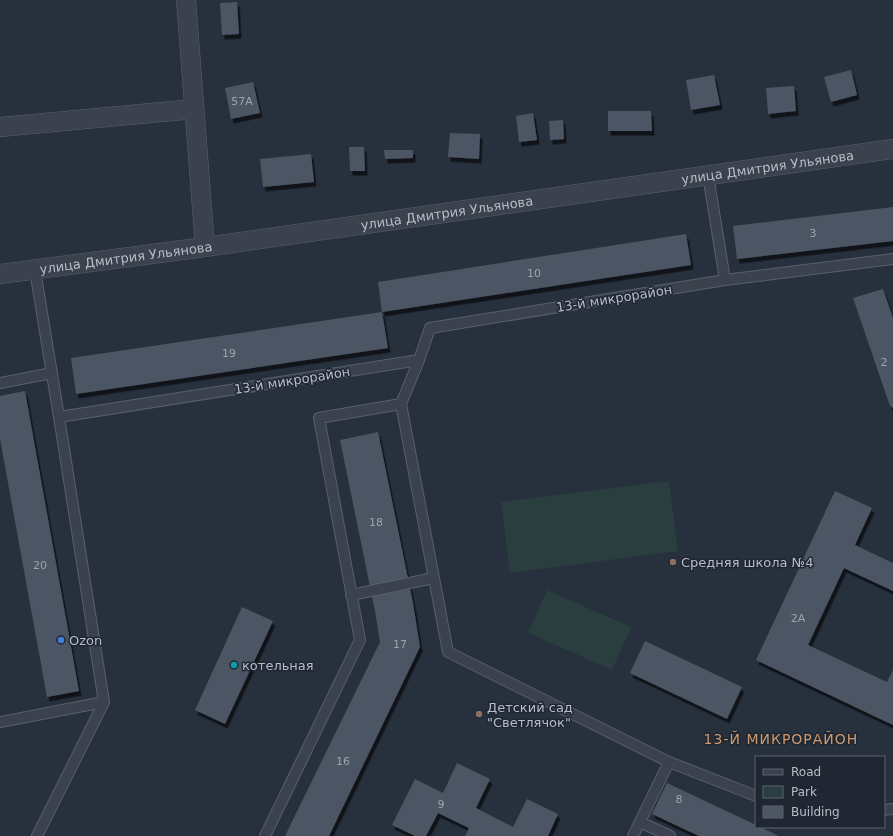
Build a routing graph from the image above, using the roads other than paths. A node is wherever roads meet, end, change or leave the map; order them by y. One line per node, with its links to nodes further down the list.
1 (186, 0): 2 (street)
2 (194, 109): 3 (street); 6 (street)
3 (0, 127)
4 (893, 149): 5 (street, улица Дмитрия Ульянова)
5 (708, 175): 6 (street, улица Дмитрия Ульянова); 10 (lane)
6 (204, 247): 8 (street, улица Дмитрия Ульянова)
7 (893, 259): 10 (lane, 13-й микрорайон)
8 (35, 270): 9 (street, улица Дмитрия Ульянова); 12 (lane)
9 (0, 274)
10 (725, 280): 11 (lane, 13-й микрорайон)
11 (419, 360): 14 (lane); 15 (lane, 13-й микрорайон)
12 (52, 373): 13 (lane); 15 (lane)
13 (0, 383)
14 (400, 404): 16 (lane); 17 (lane)
15 (59, 416): 18 (lane)
16 (434, 578): 17 (lane); 20 (lane)
17 (351, 595): 24 (lane)
18 (104, 702): 19 (lane); 23 (lane)
19 (0, 722)
20 (668, 762): 21 (lane); 22 (lane)
21 (755, 796)
22 (640, 822): 25 (lane); 26 (lane)
23 (37, 836)
24 (265, 836)
25 (633, 836)
26 (670, 836)

